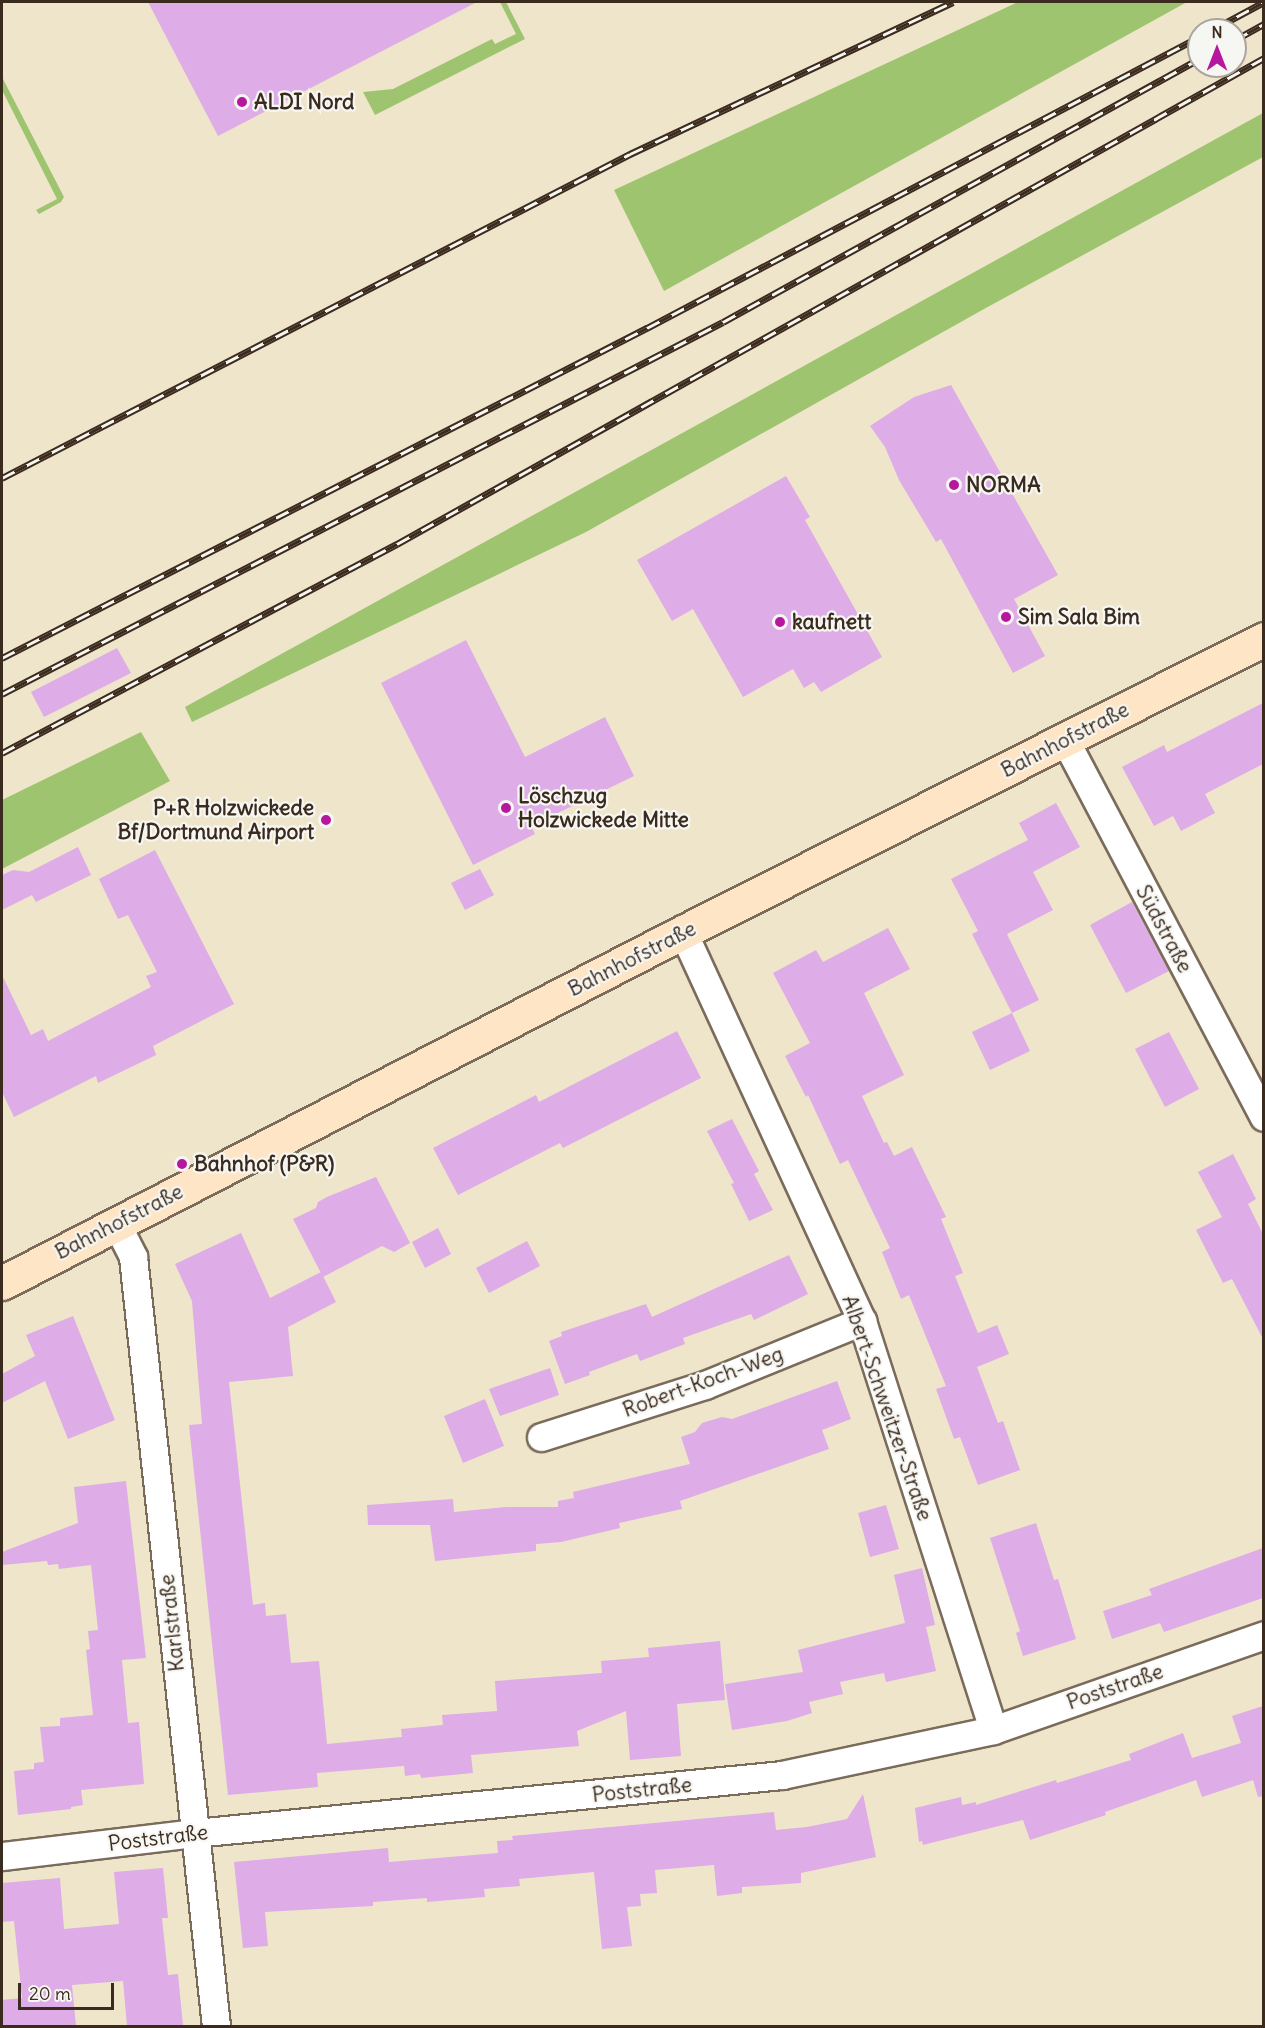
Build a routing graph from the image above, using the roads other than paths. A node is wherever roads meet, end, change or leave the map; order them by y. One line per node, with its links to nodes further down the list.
1 (1263, 639): 2 (main road, Bahnhofstraße)
2 (1065, 740): 3 (main road, Bahnhofstraße); 4 (street, Südstraße)
3 (683, 933): 5 (main road, Bahnhofstraße); 7 (street, Albert-Schweitzer-Straße)
4 (1263, 1117)
5 (116, 1223): 6 (main road, Bahnhofstraße); 11 (street, Karlstraße)
6 (2, 1283)
7 (862, 1321): 8 (street, Robert-Koch-Weg); 10 (street, Albert-Schweitzer-Straße)
8 (542, 1437)
9 (1263, 1635): 10 (street, Poststraße)
10 (993, 1730): 11 (street, Poststraße)
11 (195, 1833): 12 (street, Poststraße); 13 (street, Karlstraße)
12 (2, 1856)
13 (216, 2026)

